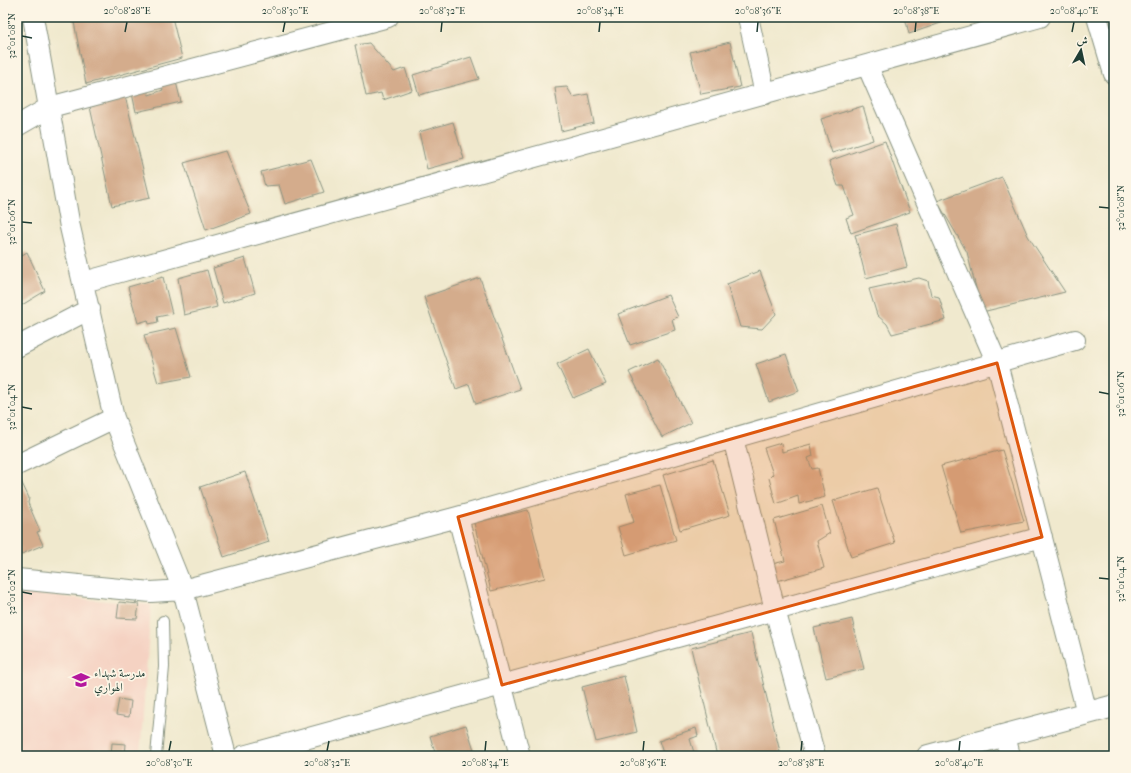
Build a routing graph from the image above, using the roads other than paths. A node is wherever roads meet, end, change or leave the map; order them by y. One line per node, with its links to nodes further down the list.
1 (33, 17): 9 (street)
2 (388, 17): 9 (street)
3 (748, 17): 8 (street)
4 (1040, 17): 6 (street)
5 (1097, 17): 7 (street)
6 (867, 65): 8 (street); 15 (street)
7 (1114, 74)
8 (765, 94): 11 (street)
9 (50, 107): 10 (street); 11 (street)
10 (17, 126)
11 (84, 282): 12 (street)
12 (90, 309): 14 (street); 16 (street)
13 (1075, 340): 15 (street)
14 (17, 347)
15 (997, 363): 17 (street); 20 (street)
16 (114, 418): 18 (street); 22 (street)
17 (733, 438): 19 (street); 23 (street)
18 (17, 465)
19 (458, 517): 22 (street); 25 (street)
20 (1042, 537): 23 (street); 27 (street)
21 (17, 579): 22 (street)
22 (183, 590): 30 (street)
23 (775, 610): 25 (street); 33 (street)
24 (163, 621): 29 (lane)
25 (502, 685): 31 (street); 32 (street)
26 (1114, 706): 27 (street)
27 (1087, 713): 28 (street)
28 (1005, 735): 34 (street); 35 (street)
29 (156, 756)
30 (226, 756)
31 (243, 756)
32 (520, 756)
33 (816, 756)
34 (928, 756)
35 (1010, 756)

